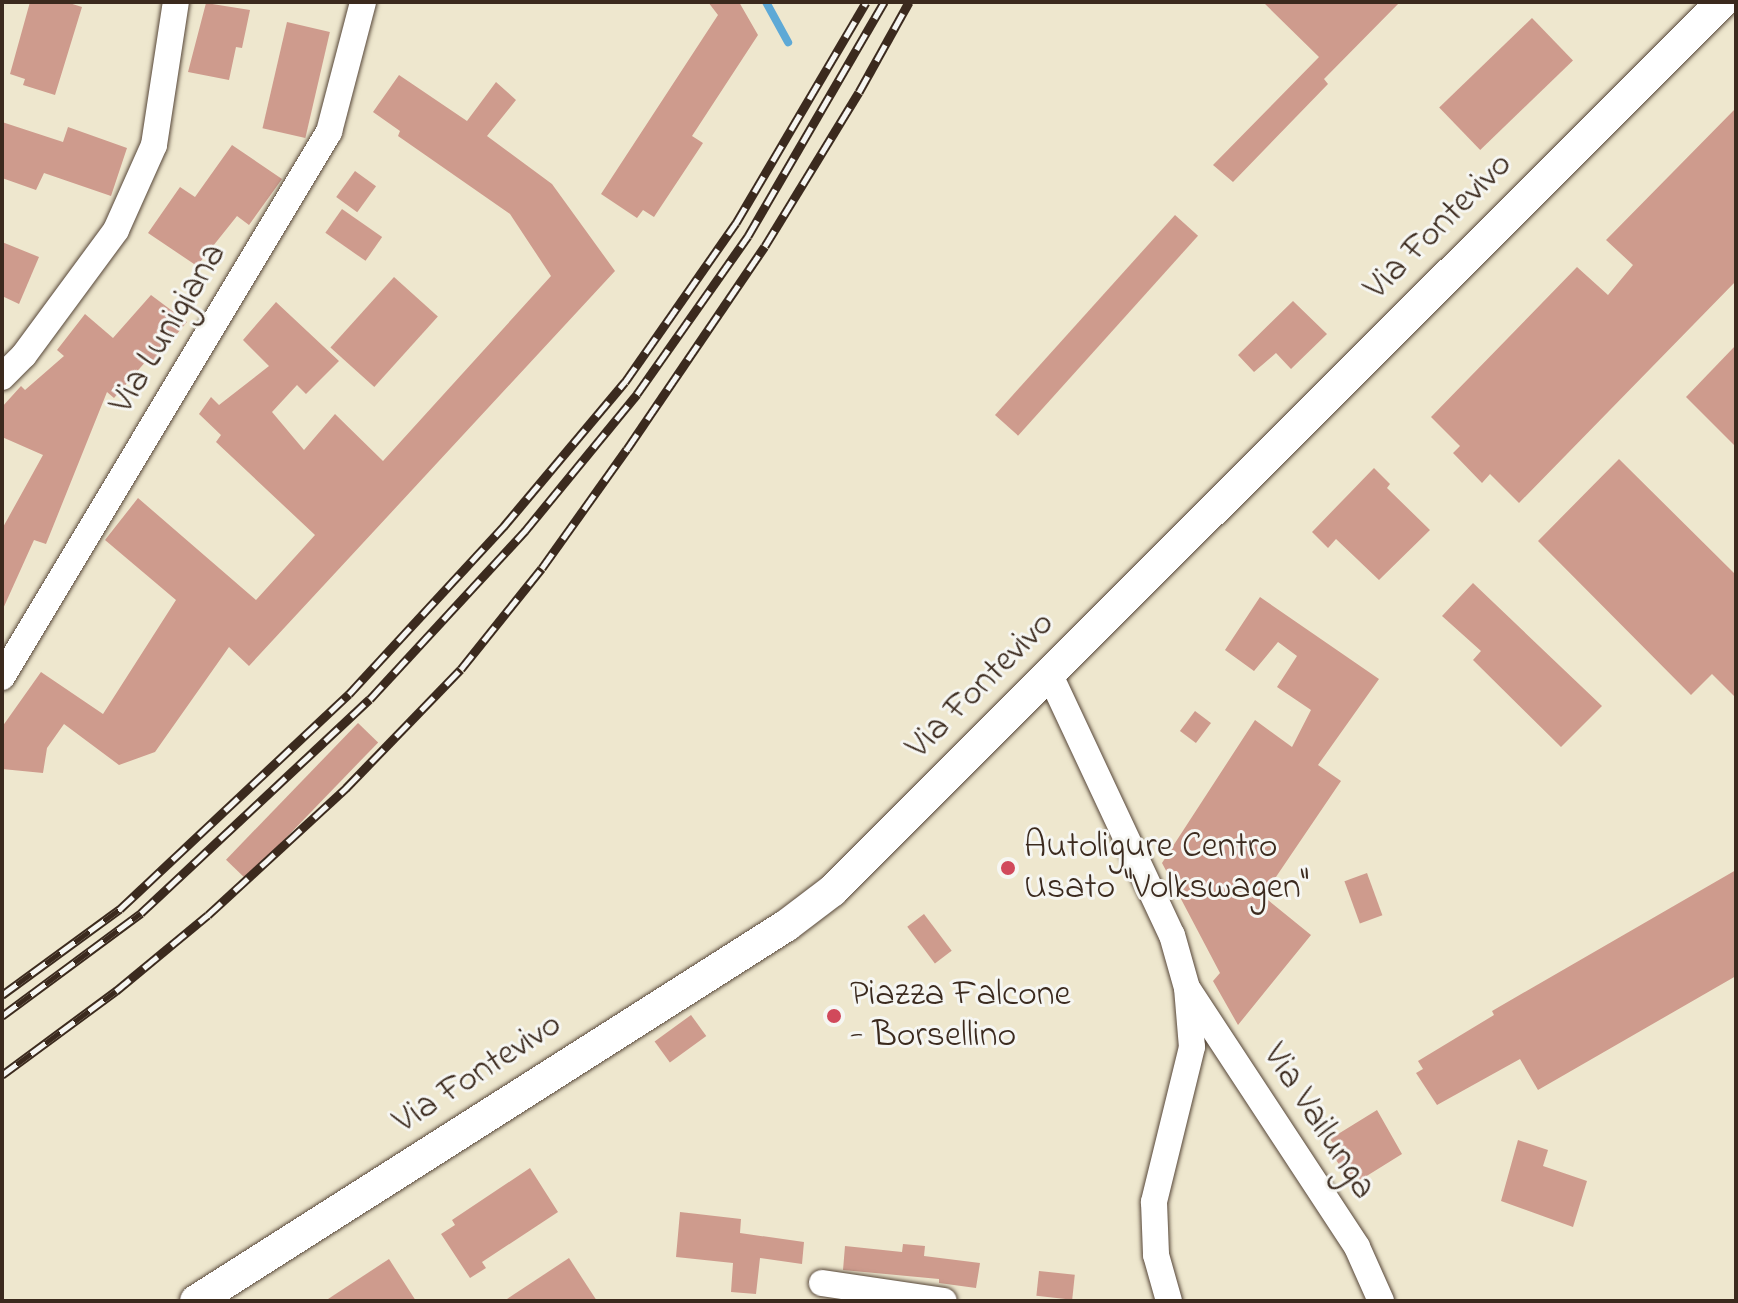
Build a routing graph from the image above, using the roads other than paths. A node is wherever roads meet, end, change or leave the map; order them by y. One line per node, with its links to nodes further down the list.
1 (176, 2): 4 (street)
2 (363, 2): 6 (street, Via Lunigiana)
3 (1722, 2): 5 (street, Via Fontevivo)
4 (2, 377)
5 (1049, 673): 7 (street, Via Vailunga); 9 (street, Via Fontevivo)
6 (2, 677)
7 (1187, 988): 11 (street, Via Vailunga); 12 (street, Via Vailunga)
8 (822, 1283): 10 (street)
9 (196, 1301)
10 (944, 1301)
11 (1169, 1301)
12 (1381, 1301)

